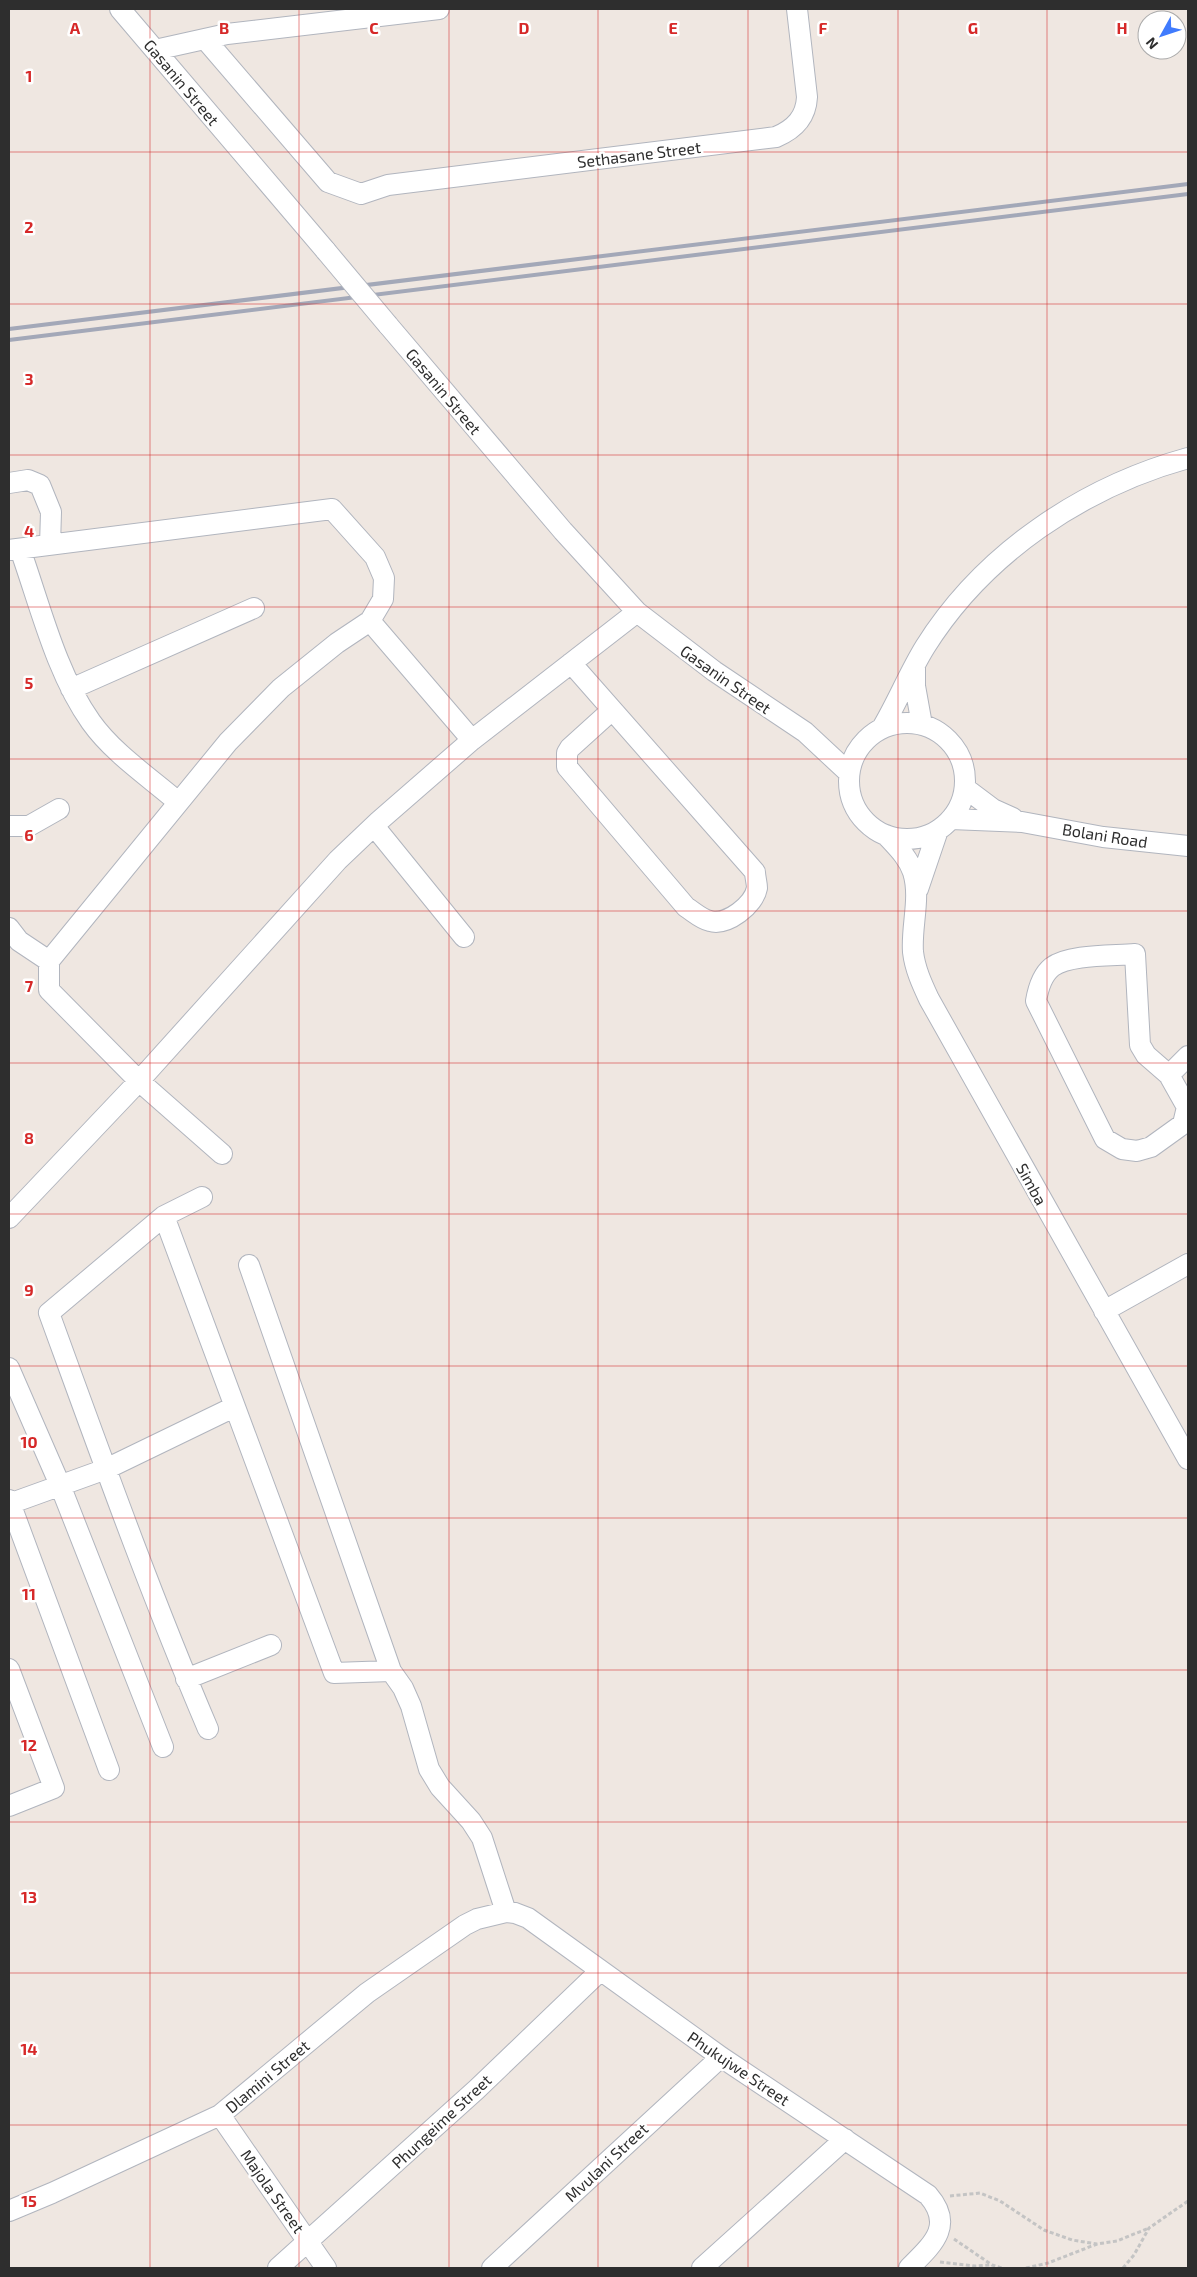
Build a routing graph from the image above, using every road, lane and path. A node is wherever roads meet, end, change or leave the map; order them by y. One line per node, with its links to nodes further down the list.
1 (120, 9): 5 (street, Gasanin Street)
2 (439, 9): 4 (street)
3 (797, 9): 4 (street, Sethasane Street)
4 (205, 39): 5 (street)
5 (155, 50): 11 (street, Gasanin Street, bridge)
6 (1188, 458): 14 (street)
7 (9, 483): 8 (street)
8 (50, 545): 9 (street); 12 (street)
9 (14, 549): 15 (street)
10 (254, 608): 15 (street)
11 (637, 612): 13 (street); 19 (street, Gasanin Street)
12 (370, 621): 20 (street); 24 (street)
13 (571, 663): 16 (street); 20 (street)
14 (915, 666): 17 (street); 18 (street)
15 (71, 689): 24 (street)
16 (612, 710): 16 (street)
17 (922, 725): 18 (street); 23 (street)
18 (882, 728): 21 (street)
19 (805, 732): 21 (street, Gasanin Street); 22 (street, Gasanin Street)
20 (472, 740): 29 (street)
21 (863, 741): 22 (street)
22 (849, 773): 30 (street)
23 (965, 788): 26 (street, Bolani Road); 27 (street)
24 (178, 802): 35 (street)
25 (59, 808): 28 (street)
26 (1022, 822): 27 (street, Bolani Road); 31 (street, Bolani Road)
27 (945, 824): 30 (street); 32 (street)
28 (9, 826)
29 (374, 826): 34 (street); 38 (street)
30 (886, 835): 32 (street)
31 (1188, 846)
32 (915, 898): 45 (street, Simba)
33 (9, 928): 35 (street)
34 (464, 936)
35 (49, 961): 38 (street)
36 (1188, 1056): 37 (street)
37 (1169, 1075): 37 (street)
38 (139, 1081): 39 (street); 42 (street)
39 (222, 1154)
40 (202, 1198): 41 (street)
41 (164, 1216): 47 (street); 49 (street)
42 (9, 1218)
43 (1188, 1264): 45 (street)
44 (248, 1265): 54 (street)
45 (1104, 1311): 48 (street, Simba)
46 (9, 1368): 50 (street)
47 (234, 1407): 49 (street); 54 (street)
48 (1188, 1459)
49 (106, 1469): 50 (street); 55 (street)
50 (60, 1485): 51 (street); 57 (street)
51 (9, 1502): 58 (street)
52 (271, 1645): 55 (street)
53 (9, 1669): 59 (street)
54 (391, 1671): 60 (street)
55 (186, 1679): 56 (street)
56 (208, 1729)
57 (163, 1747)
58 (109, 1770)
59 (9, 1806)
60 (506, 1912): 61 (street, Phukujwe Street); 63 (street, Dlamini Street)
61 (600, 1970): 62 (street, Phukujwe Street); 69 (street, Phungeime Street)
62 (721, 2056): 64 (street, Phukujwe Street); 75 (street, Mvulani Street)
63 (220, 2115): 67 (street, Dlamini Street); 69 (street, Majola Street)
64 (845, 2139): 65 (street, Phukujwe Street); 76 (street)
65 (934, 2201): 70 (path); 71 (street)
66 (1188, 2201): 68 (path)
67 (9, 2211)
68 (1150, 2228): 70 (path); 79 (path)
69 (309, 2243): 73 (street, Phungeime Street); 74 (street, Majola Street)
70 (1097, 2244): 78 (path)
71 (926, 2249): 72 (path); 72 (path)
72 (992, 2265): 77 (path)
73 (278, 2268)
74 (326, 2268)
75 (492, 2268)
76 (702, 2268)
77 (1002, 2268)
78 (1026, 2268)
79 (1122, 2268)

